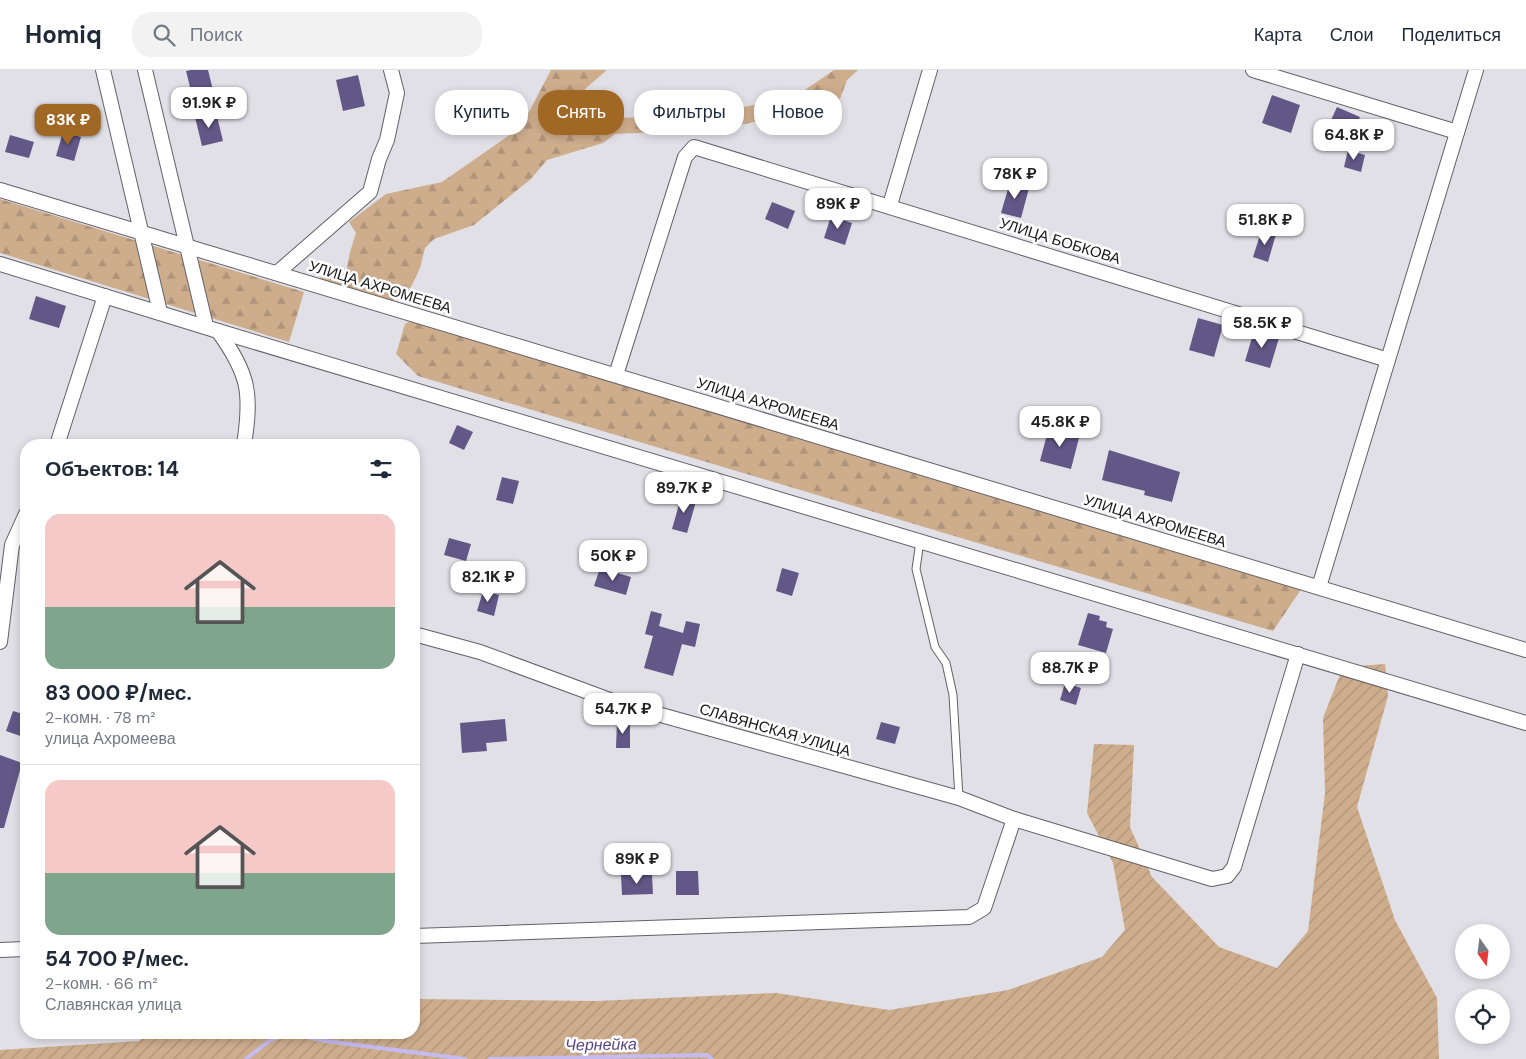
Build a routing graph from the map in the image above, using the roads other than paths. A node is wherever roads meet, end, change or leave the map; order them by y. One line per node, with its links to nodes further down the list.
1 (103, 70): 10 (street)
2 (145, 70): 11 (street)
3 (391, 70): 13 (street)
4 (930, 70): 9 (street)
5 (1253, 70): 7 (street)
6 (1476, 70): 7 (street)
7 (1457, 132): 17 (street)
8 (0, 190): 10 (street, УЛИЦА АХРОМЕЕВА)
9 (890, 205): 17 (street, УЛИЦА БОБКОВА); 18 (street, УЛИЦА БОБКОВА)
10 (141, 232): 11 (street, УЛИЦА АХРОМЕЕВА); 15 (street)
11 (187, 246): 13 (street, УЛИЦА АХРОМЕЕВА); 16 (street)
12 (0, 264): 14 (street)
13 (277, 273): 18 (street, УЛИЦА АХРОМЕЕВА)
14 (105, 296): 15 (street); 19 (street)
15 (160, 312): 16 (street)
16 (212, 329): 20 (street); 22 (street)
17 (1388, 360): 23 (street)
18 (616, 375): 23 (street, УЛИЦА АХРОМЕЕВА)
19 (59, 439)
20 (245, 439)
21 (20, 527): 25 (street)
22 (920, 541): 27 (street); 29 (lane)
23 (1318, 587): 26 (street, УЛИЦА АХРОМЕЕВА)
24 (420, 636): 29 (street, СЛАВЯНСКАЯ УЛИЦА)
25 (0, 642)
26 (1526, 650)
27 (1298, 654): 28 (street); 30 (street, СЛАВЯНСКАЯ УЛИЦА)
28 (1526, 723)
29 (959, 798): 30 (street, СЛАВЯНСКАЯ УЛИЦА)
30 (1014, 819): 31 (street)
31 (420, 936)
32 (20, 949): 33 (street)
33 (0, 950)

